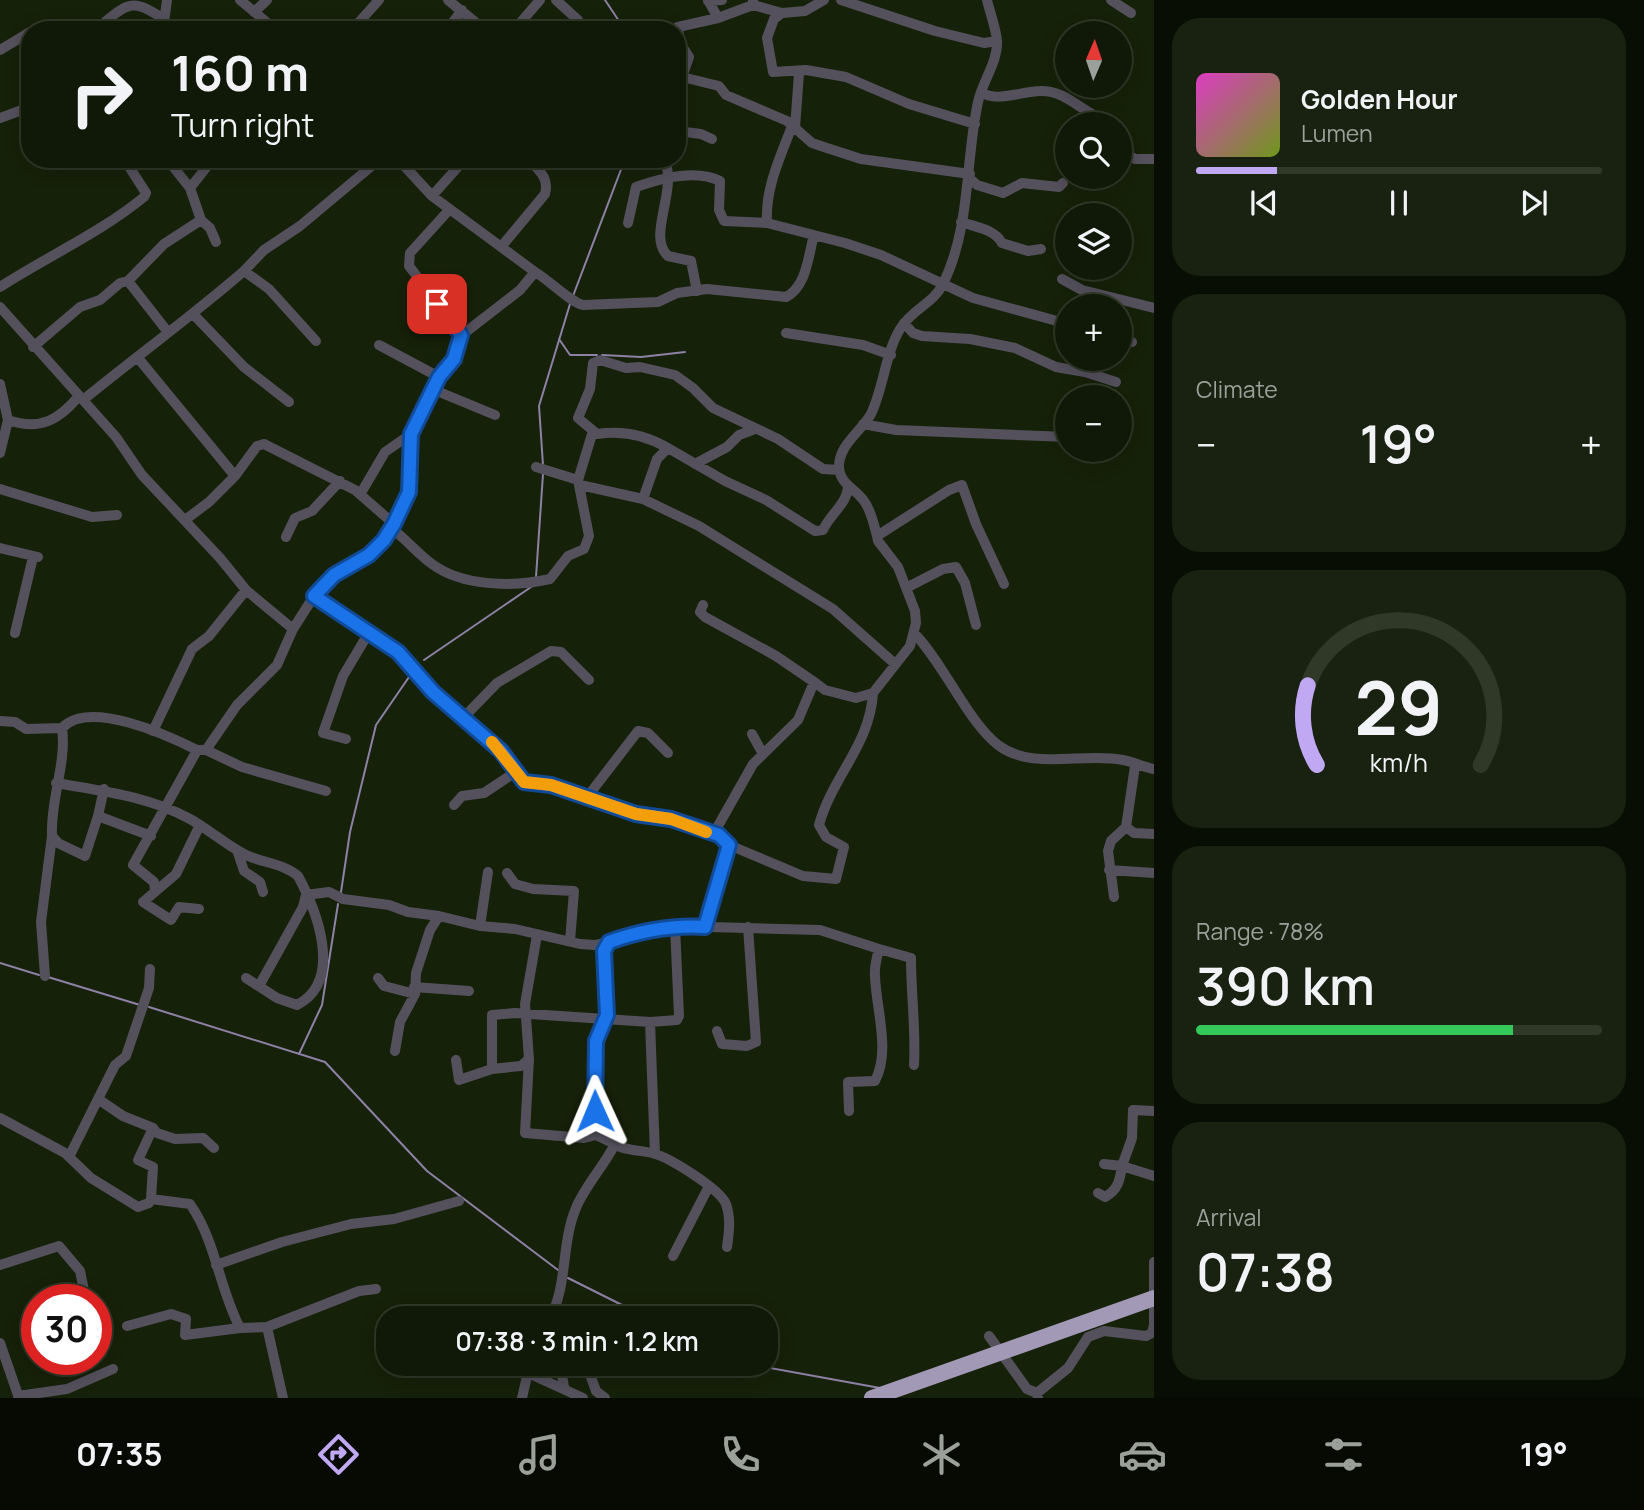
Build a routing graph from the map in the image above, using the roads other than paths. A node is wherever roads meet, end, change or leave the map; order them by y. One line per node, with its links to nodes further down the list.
1 (167, 0): 25 (street)
2 (240, 0): 17 (street)
3 (267, 0): 17 (street)
4 (379, 0): 27 (street)
5 (448, 0): 16 (street)
6 (540, 0): 30 (street)
7 (556, 0): 22 (street)
8 (722, 0): 14 (street)
9 (824, 0): 18 (street)
10 (841, 0): 20 (street)
11 (879, 0): 20 (street)
12 (988, 0): 33 (street)
13 (1111, 0): 19 (street)
14 (708, 1): 21 (street)
15 (753, 2): 18 (street); 21 (street)
16 (462, 10): 28 (street); 29 (street)
17 (254, 12): 26 (street)
18 (782, 13): 35 (street)
19 (1131, 13)
20 (877, 14): 33 (street)
21 (718, 18): 31 (street)
22 (578, 20)
23 (106, 21): 24 (street)
24 (159, 21)
25 (164, 21)
26 (265, 21)
27 (365, 21)
28 (454, 21)
29 (475, 21)
30 (522, 21)
31 (686, 25)
32 (21, 37): 34 (street)
33 (997, 41): 37 (street)
34 (0, 50)
35 (799, 73): 41 (street); 42 (street)
36 (686, 78): 42 (street)
37 (981, 92): 39 (street); 41 (street)
38 (21, 110): 40 (street)
39 (1084, 112)
40 (0, 118)
41 (975, 124): 55 (street)
42 (793, 127): 55 (street); 64 (street)
43 (686, 132): 44 (street)
44 (712, 139)
45 (1132, 157): 46 (street)
46 (1154, 159)
47 (130, 168): 74 (street)
48 (174, 168): 58 (street)
49 (206, 168): 58 (street)
50 (369, 168): 69 (street)
51 (406, 168): 59 (street)
52 (457, 168): 59 (street)
53 (537, 168): 67 (street)
54 (666, 168): 56 (street)
55 (970, 176): 57 (street); 62 (street)
56 (669, 177): 63 (street); 64 (street); 75 (street)
57 (1055, 187)
58 (190, 188): 61 (street)
59 (432, 196): 60 (street)
60 (449, 210): 67 (street); 83 (street)
61 (201, 220): 66 (street); 72 (street)
62 (961, 222): 68 (street); 73 (street)
63 (628, 223)
64 (766, 223): 65 (street)
65 (814, 235): 73 (street); 75 (street)
66 (216, 242)
67 (501, 247): 70 (street)
68 (1041, 249)
69 (244, 271): 78 (street); 84 (street)
70 (534, 272): 75 (street); 83 (street)
71 (1064, 280): 76 (street)
72 (128, 281): 81 (street); 86 (street)
73 (943, 283): 79 (street); 80 (street)
74 (0, 287)
75 (697, 291)
76 (1154, 308)
77 (2, 314): 86 (street)
78 (194, 315): 81 (street); 94 (street)
79 (1055, 320)
80 (904, 323): 87 (street); 90 (street)
81 (167, 331): 88 (street)
82 (786, 333): 87 (street)
83 (461, 335): 89 (street)
84 (316, 341)
85 (379, 345): 89 (street)
86 (33, 347): 93 (street)
87 (891, 355): 97 (street)
88 (138, 358): 93 (street); 107 (street)
89 (439, 377): 92 (street)
90 (1115, 382)
91 (0, 384): 96 (street)
92 (432, 389): 95 (street); 100 (street)
93 (81, 398): 96 (street); 115 (street)
94 (289, 402)
95 (495, 415)
96 (8, 420): 103 (street)
97 (863, 425): 101 (street); 106 (street)
98 (755, 429): 99 (street); 104 (street); 106 (street)
99 (593, 431): 102 (street); 109 (street)
100 (411, 434): 112 (street); 116 (street)
101 (1055, 436)
102 (668, 448): 104 (street); 113 (street)
103 (0, 453)
104 (695, 464): 110 (street)
105 (536, 467): 109 (street)
106 (839, 470): 110 (street)
107 (234, 476): 108 (street); 115 (street)
108 (340, 481): 112 (street); 118 (street)
109 (579, 482): 113 (street); 116 (street)
110 (848, 487): 117 (street)
111 (0, 489): 114 (street)
112 (360, 493): 116 (street)
113 (643, 499): 130 (street)
114 (117, 515)
115 (185, 520): 122 (street)
116 (393, 526): 123 (street)
117 (877, 536): 120 (street); 121 (street)
118 (286, 537)
119 (0, 548): 127 (street)
120 (1004, 584)
121 (906, 588): 125 (street); 128 (street)
122 (246, 590): 126 (street); 137 (street)
123 (314, 596): 126 (street); 129 (street)
124 (703, 605): 132 (street)
125 (976, 625)
126 (293, 629): 140 (street)
127 (15, 633)
128 (914, 633): 130 (street); 143 (street)
129 (368, 634): 134 (street); 139 (street)
130 (894, 663): 133 (street)
131 (589, 680): 134 (street)
132 (817, 684): 133 (street); 142 (street)
133 (873, 693): 159 (street)
134 (464, 717): 145 (street)
135 (0, 721): 136 (street)
136 (62, 728): 137 (street); 146 (street)
137 (153, 731): 140 (street)
138 (752, 734): 142 (street)
139 (346, 739)
140 (202, 750): 148 (street); 151 (street)
141 (668, 753): 149 (street)
142 (763, 754): 155 (street)
143 (1135, 766): 144 (street); 154 (street)
144 (1154, 769)
145 (517, 771): 149 (street); 150 (street)
146 (56, 783): 147 (street); 157 (street)
147 (104, 789): 151 (street); 152 (street)
148 (326, 791)
149 (588, 796): 155 (street)
150 (454, 805)
151 (165, 809): 153 (street); 158 (street)
152 (98, 816): 157 (street); 158 (street)
153 (200, 825): 160 (street); 165 (street)
154 (1126, 827): 156 (street); 161 (street)
155 (714, 834): 159 (street)
156 (1154, 834)
157 (52, 836): 180 (street)
158 (150, 836): 165 (street)
159 (729, 845): 173 (street)
160 (237, 850): 166 (street); 167 (street)
161 (1109, 870): 164 (street); 168 (street)
162 (488, 872): 171 (street)
163 (508, 873): 176 (street)
164 (1154, 873)
165 (155, 890): 169 (street)
166 (263, 892)
167 (306, 895): 170 (street); 183 (street); 183 (street)
168 (1114, 897)
169 (199, 909)
170 (439, 916): 171 (street); 184 (street)
171 (480, 926): 175 (street)
172 (675, 926): 173 (street); 177 (street); 188 (street)
173 (705, 927): 174 (street)
174 (748, 927): 178 (street); 189 (street)
175 (537, 935): 176 (street); 186 (street)
176 (569, 941): 177 (street)
177 (609, 942): 187 (street)
178 (879, 948): 193 (street); 196 (street)
179 (150, 969): 195 (street)
180 (45, 976)
181 (246, 978): 183 (street)
182 (378, 978): 184 (street)
183 (259, 986)
184 (414, 991): 185 (street); 190 (street)
185 (469, 991)
186 (526, 1016): 187 (street); 191 (street); 194 (street)
187 (604, 1019): 188 (street); 200 (street)
188 (650, 1022): 203 (street)
189 (717, 1031)
190 (395, 1051)
191 (529, 1059): 194 (street); 200 (street)
192 (456, 1060): 194 (street)
193 (914, 1066)
194 (492, 1069)
195 (98, 1100): 199 (street); 204 (street)
196 (849, 1111)
197 (1154, 1111): 206 (street)
198 (0, 1118): 204 (street)
199 (153, 1128): 202 (street); 210 (street)
200 (596, 1135): 201 (street)
201 (615, 1144): 203 (street); 220 (street)
202 (214, 1148)
203 (655, 1154): 208 (street)
204 (69, 1157): 210 (street)
205 (1104, 1164): 206 (street)
206 (1122, 1166): 207 (street); 209 (street)
207 (1154, 1176)
208 (708, 1188): 212 (street); 213 (street)
209 (1098, 1193)
210 (151, 1199): 216 (street)
211 (459, 1201): 216 (street)
212 (727, 1247)
213 (673, 1256)
214 (1154, 1262): 221 (street)
215 (0, 1265): 217 (street)
216 (216, 1265): 224 (street)
217 (83, 1284)
218 (376, 1289): 223 (street)
219 (1154, 1298): 239 (highway)
220 (557, 1306)
221 (1154, 1324): 233 (street)
222 (127, 1326): 224 (street)
223 (267, 1327): 224 (street); 235 (street)
224 (240, 1328)
225 (989, 1336): 233 (street)
226 (0, 1343): 234 (street)
227 (113, 1369): 234 (street)
228 (527, 1376): 236 (street)
229 (538, 1376): 232 (street)
230 (562, 1376): 232 (street)
231 (591, 1376): 238 (street)
232 (564, 1387): 237 (street)
233 (1037, 1396)
234 (19, 1397)
235 (283, 1398)
236 (522, 1398)
237 (583, 1398)
238 (605, 1398)
239 (872, 1398)

